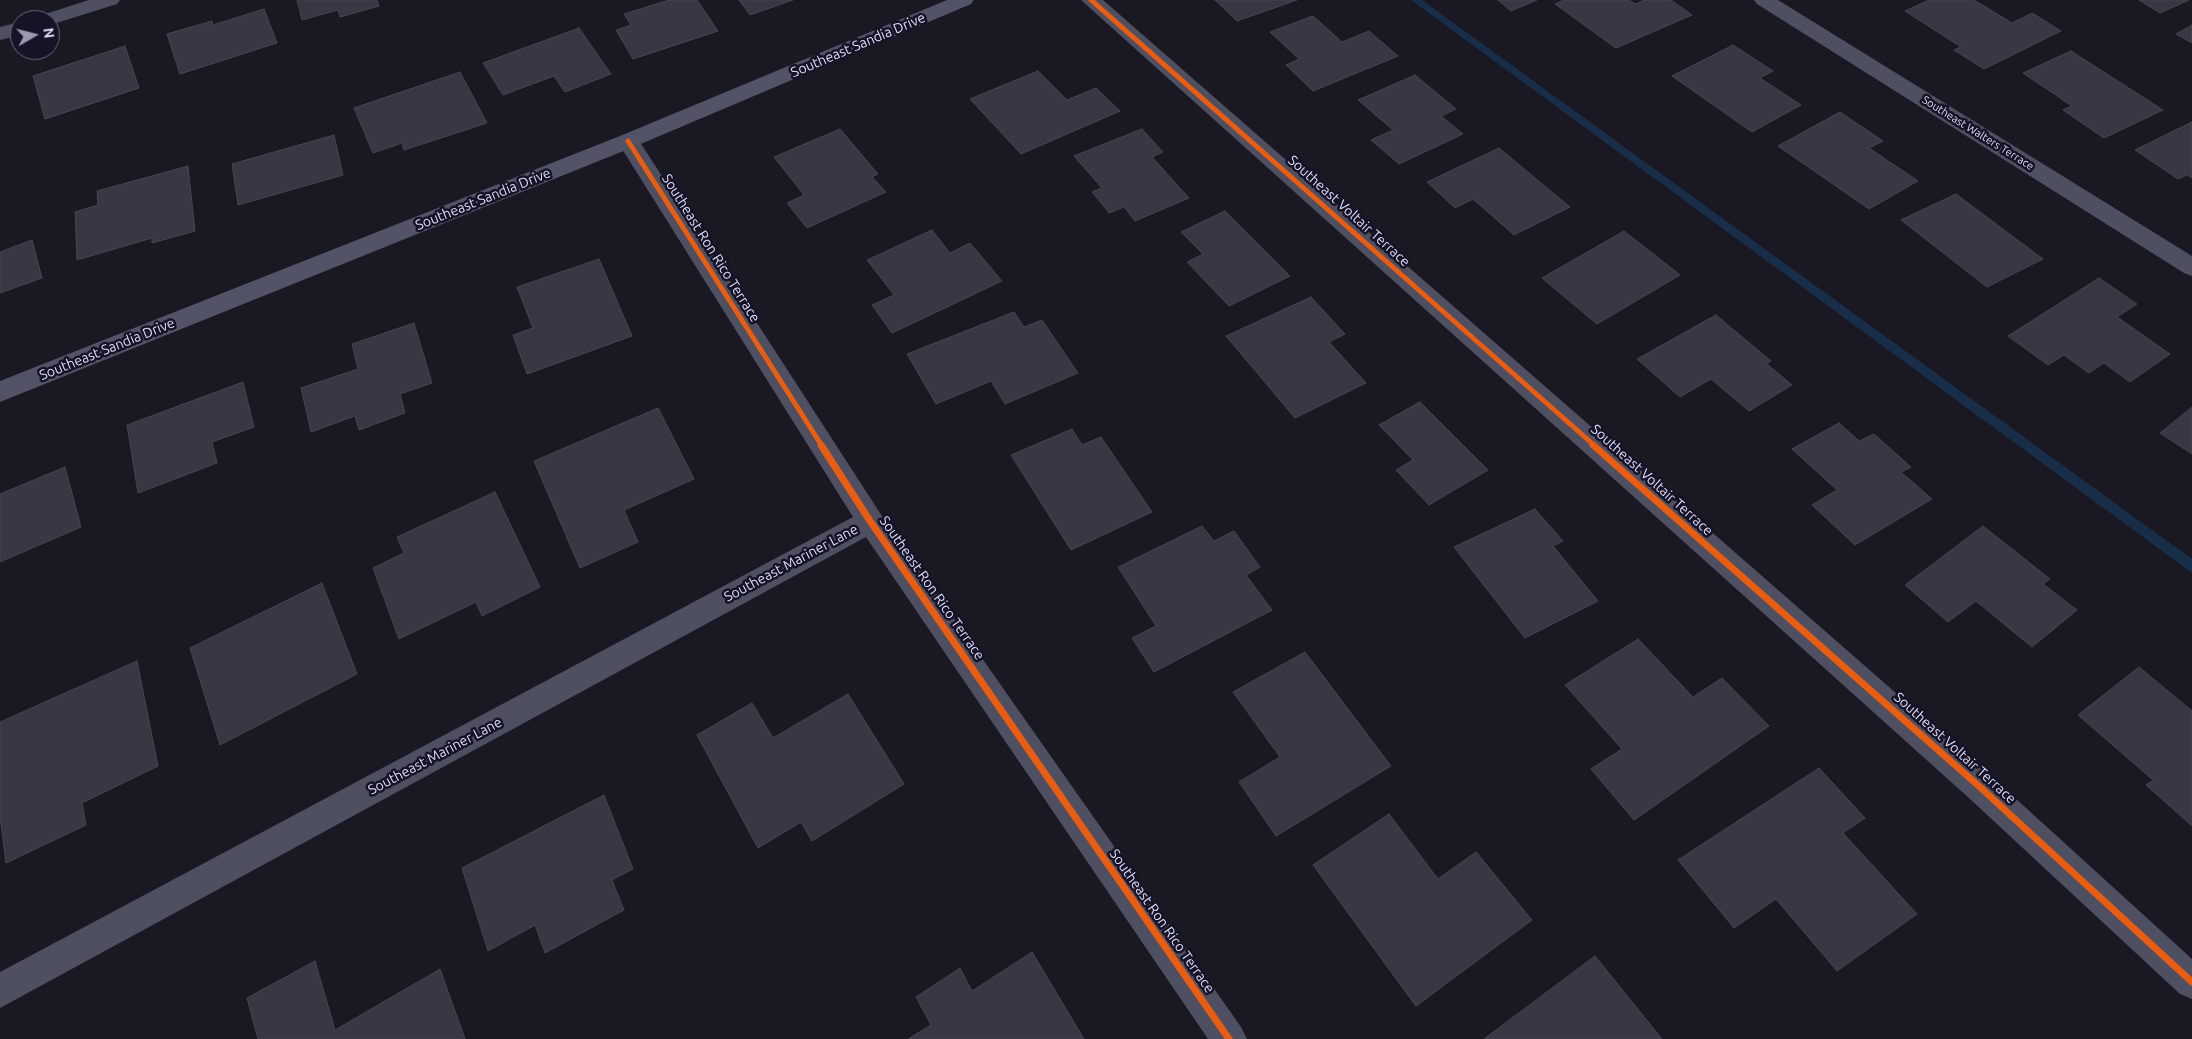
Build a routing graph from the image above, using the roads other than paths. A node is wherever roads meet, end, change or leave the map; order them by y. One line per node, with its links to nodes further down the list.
1 (110, 0): 5 (street)
2 (964, 0): 6 (street, Southeast Sandia Drive)
3 (1092, 0): 10 (street, Southeast Voltair Terrace)
4 (1764, 0): 7 (street, Southeast Walters Terrace)
5 (60, 16)
6 (628, 141): 8 (street, Southeast Sandia Drive); 9 (street, Southeast Ron Rico Terrace)
7 (2192, 267)
8 (0, 392)
9 (870, 521): 11 (street, Southeast Mariner Lane); 12 (street, Southeast Ron Rico Terrace)
10 (2192, 982)
11 (0, 991)
12 (1229, 1039)

